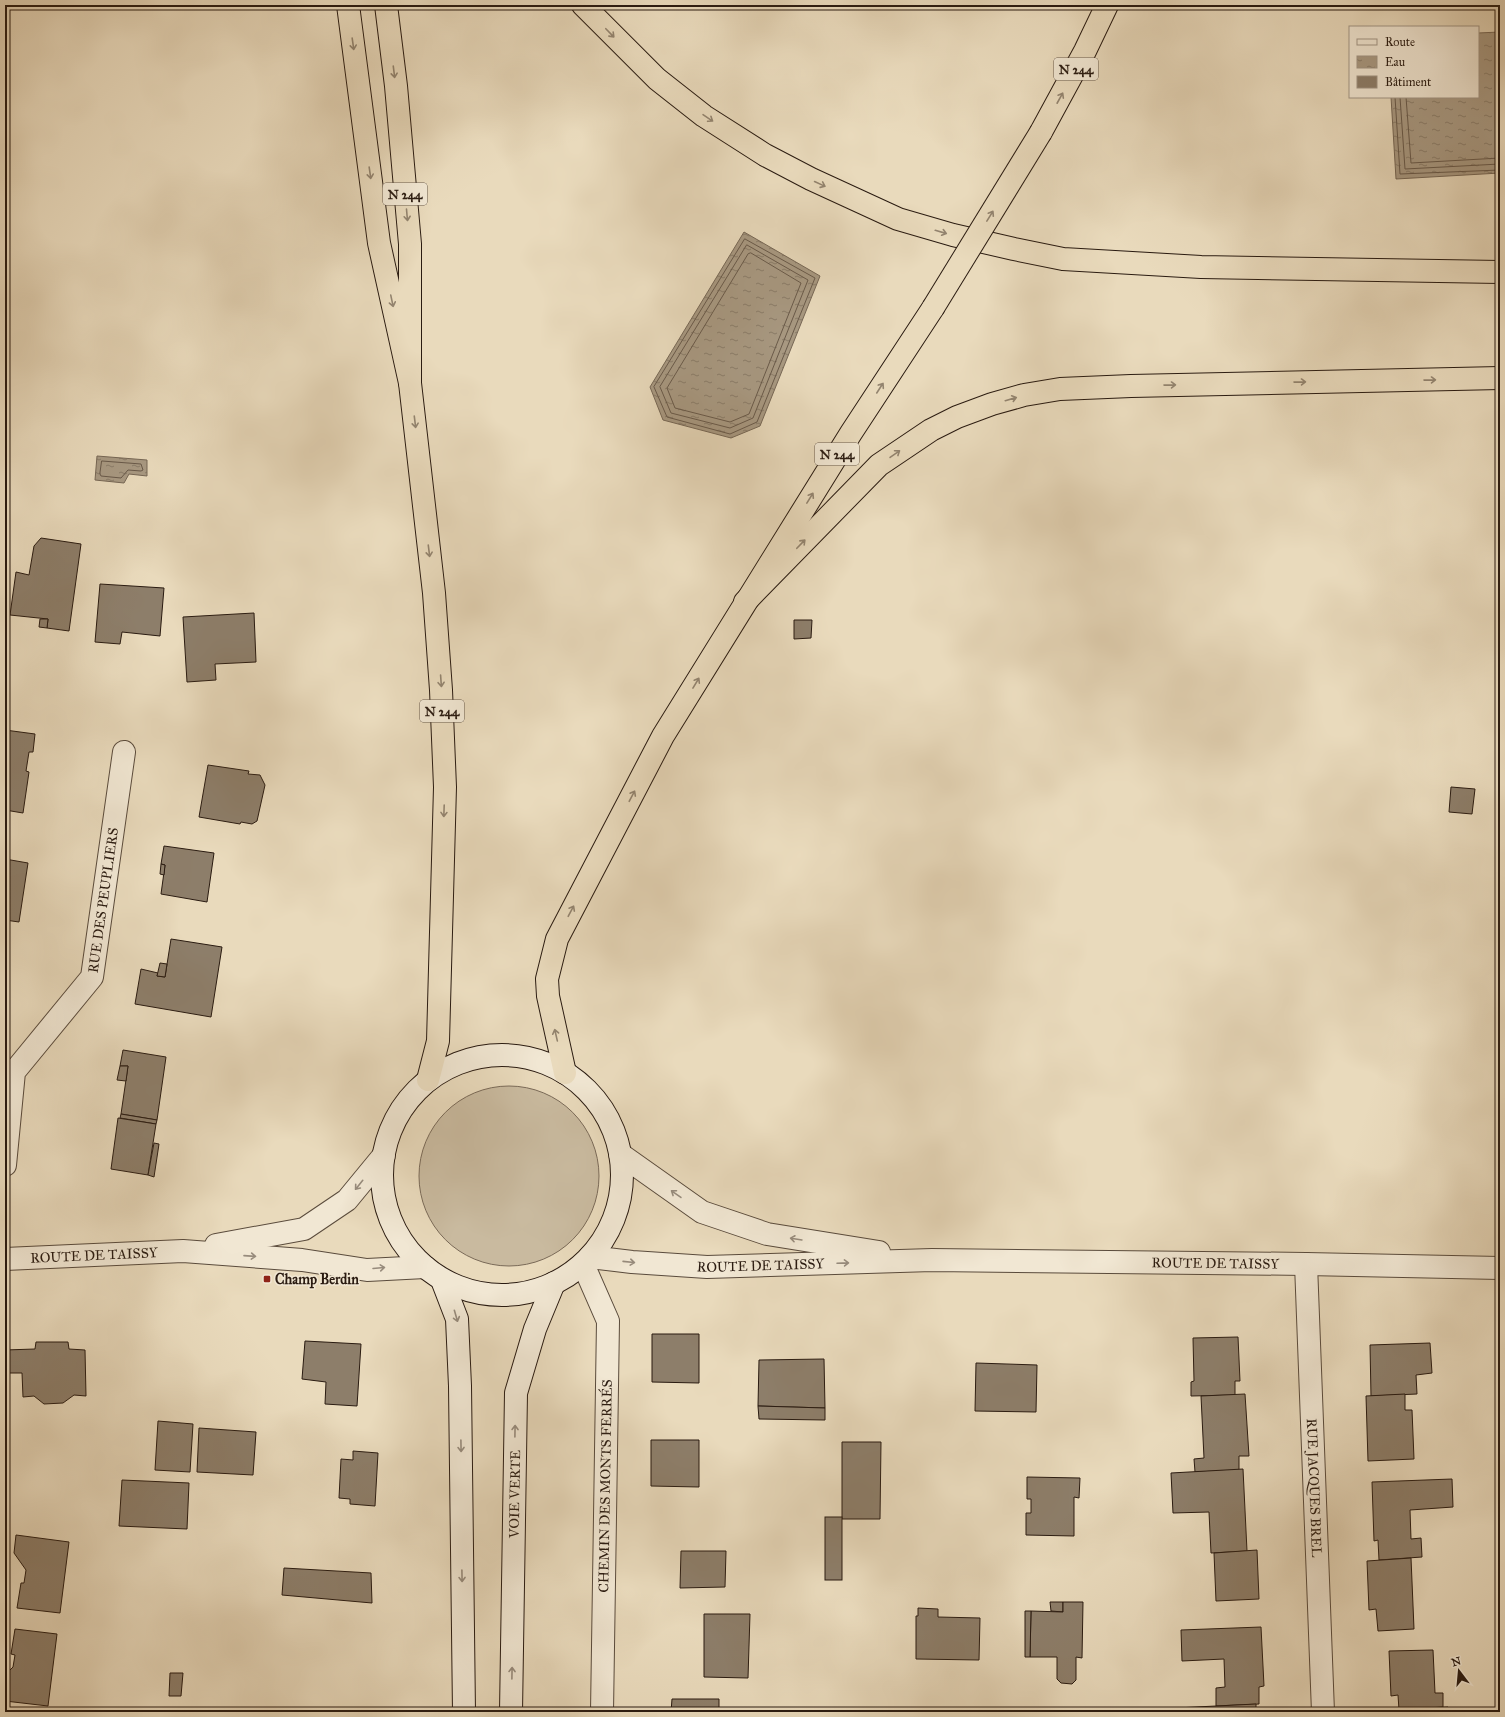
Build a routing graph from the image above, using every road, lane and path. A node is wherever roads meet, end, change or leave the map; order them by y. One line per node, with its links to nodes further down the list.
1 (348, 5): 7 (highway, one-way to 7)
2 (386, 5): 7 (highway, N 244, one-way to 7)
3 (583, 5): 5 (highway, one-way to 5)
4 (1107, 5): 8 (highway, N 244, one-way to 4, bridge)
5 (1500, 272)
6 (1500, 378): 8 (highway, one-way to 6)
7 (410, 383): 11 (highway, N 244, one-way to 11)
8 (745, 602): 10 (highway, N 244, one-way to 8)
9 (124, 752): 14 (street, RUE DES PEUPLIERS)
10 (565, 1073): 11 (street); 12 (street)
11 (428, 1080): 13 (street)
12 (620, 1154): 17 (street, ROUTE DE TAISSY, one-way to 12); 18 (street)
13 (384, 1155): 15 (street, ROUTE DE TAISSY, one-way to 15); 20 (street)
14 (5, 1164)
15 (183, 1251): 16 (street, ROUTE DE TAISSY); 20 (street, ROUTE DE TAISSY, one-way to 20)
16 (5, 1259)
17 (932, 1260): 18 (street, ROUTE DE TAISSY, one-way to 17); 19 (street, ROUTE DE TAISSY)
18 (587, 1261): 23 (street); 26 (street, CHEMIN DES MONTS FERRÉS)
19 (1306, 1264): 21 (street, ROUTE DE TAISSY); 27 (street, RUE JACQUES BREL)
20 (424, 1267): 22 (street)
21 (1500, 1268)
22 (442, 1280): 23 (street); 24 (street, one-way to 24)
23 (554, 1283): 25 (street, VOIE VERTE, one-way to 23)
24 (464, 1712)
25 (511, 1712)
26 (602, 1712)
27 (1323, 1712)

